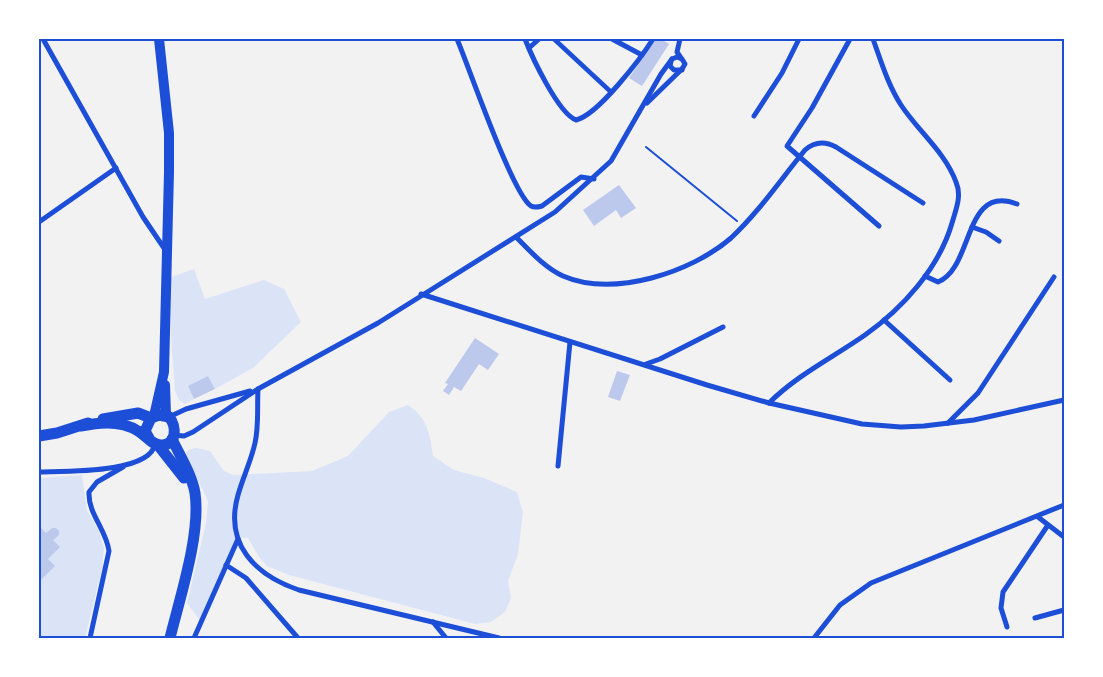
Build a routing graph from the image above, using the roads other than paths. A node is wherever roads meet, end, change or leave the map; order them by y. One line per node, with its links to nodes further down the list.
1 (44, 39): 22 (street)
2 (159, 39): 31 (main road)
3 (525, 39): 13 (street)
4 (539, 39): 13 (street)
5 (554, 39): 18 (street)
6 (612, 39): 14 (street)
7 (653, 39): 14 (street)
8 (680, 39): 15 (street)
9 (799, 39): 20 (street)
10 (850, 39): 21 (street)
11 (873, 39): 32 (street)
12 (458, 40): 23 (street)
13 (529, 48): 18 (street)
14 (642, 55): 18 (street)
15 (681, 58): 16 (street); 17 (street)
16 (672, 59): 17 (street); 19 (street)
17 (682, 69): 19 (street)
18 (610, 92)
19 (642, 109): 23 (street)
20 (754, 116)
21 (799, 157): 24 (street); 27 (street); 29 (street)
22 (116, 168): 26 (street); 31 (street)
23 (594, 179): 29 (street)
24 (923, 203)
25 (1016, 204): 28 (street)
26 (39, 222)
27 (879, 226)
28 (972, 227): 30 (street); 32 (street)
29 (516, 238): 34 (street)
30 (998, 241)
31 (166, 251): 43 (main road)
32 (925, 276): 35 (street)
33 (1054, 277): 44 (street)
34 (421, 294): 37 (street); 40 (street)
35 (884, 320): 39 (street); 42 (street)
36 (723, 327): 38 (street)
37 (570, 342): 38 (street); 49 (street)
38 (646, 364): 42 (street)
39 (950, 380)
40 (258, 389): 43 (street); 47 (street); 57 (street)
41 (1064, 400): 44 (street)
42 (769, 403): 44 (street)
43 (160, 417): 45 (main road); 47 (main road); 48 (main road)
44 (948, 423)
45 (82, 426): 46 (main road); 48 (main road)
46 (39, 436)
47 (173, 437): 48 (main road); 52 (main road)
48 (154, 443): 50 (street); 52 (main road)
49 (558, 466)
50 (121, 467): 51 (street); 63 (street)
51 (39, 472)
52 (195, 502): 64 (main road)
53 (1064, 505): 54 (street)
54 (1038, 517): 55 (street); 69 (street)
55 (1048, 525): 56 (street); 62 (street)
56 (1064, 536)
57 (238, 538): 58 (street); 61 (street)
58 (226, 565): 65 (street); 66 (street)
59 (1064, 610): 60 (street)
60 (1035, 618)
61 (432, 622): 67 (street); 68 (street)
62 (1007, 627)
63 (90, 638)
64 (170, 638)
65 (194, 638)
66 (298, 638)
67 (446, 638)
68 (499, 638)
69 (814, 638)

